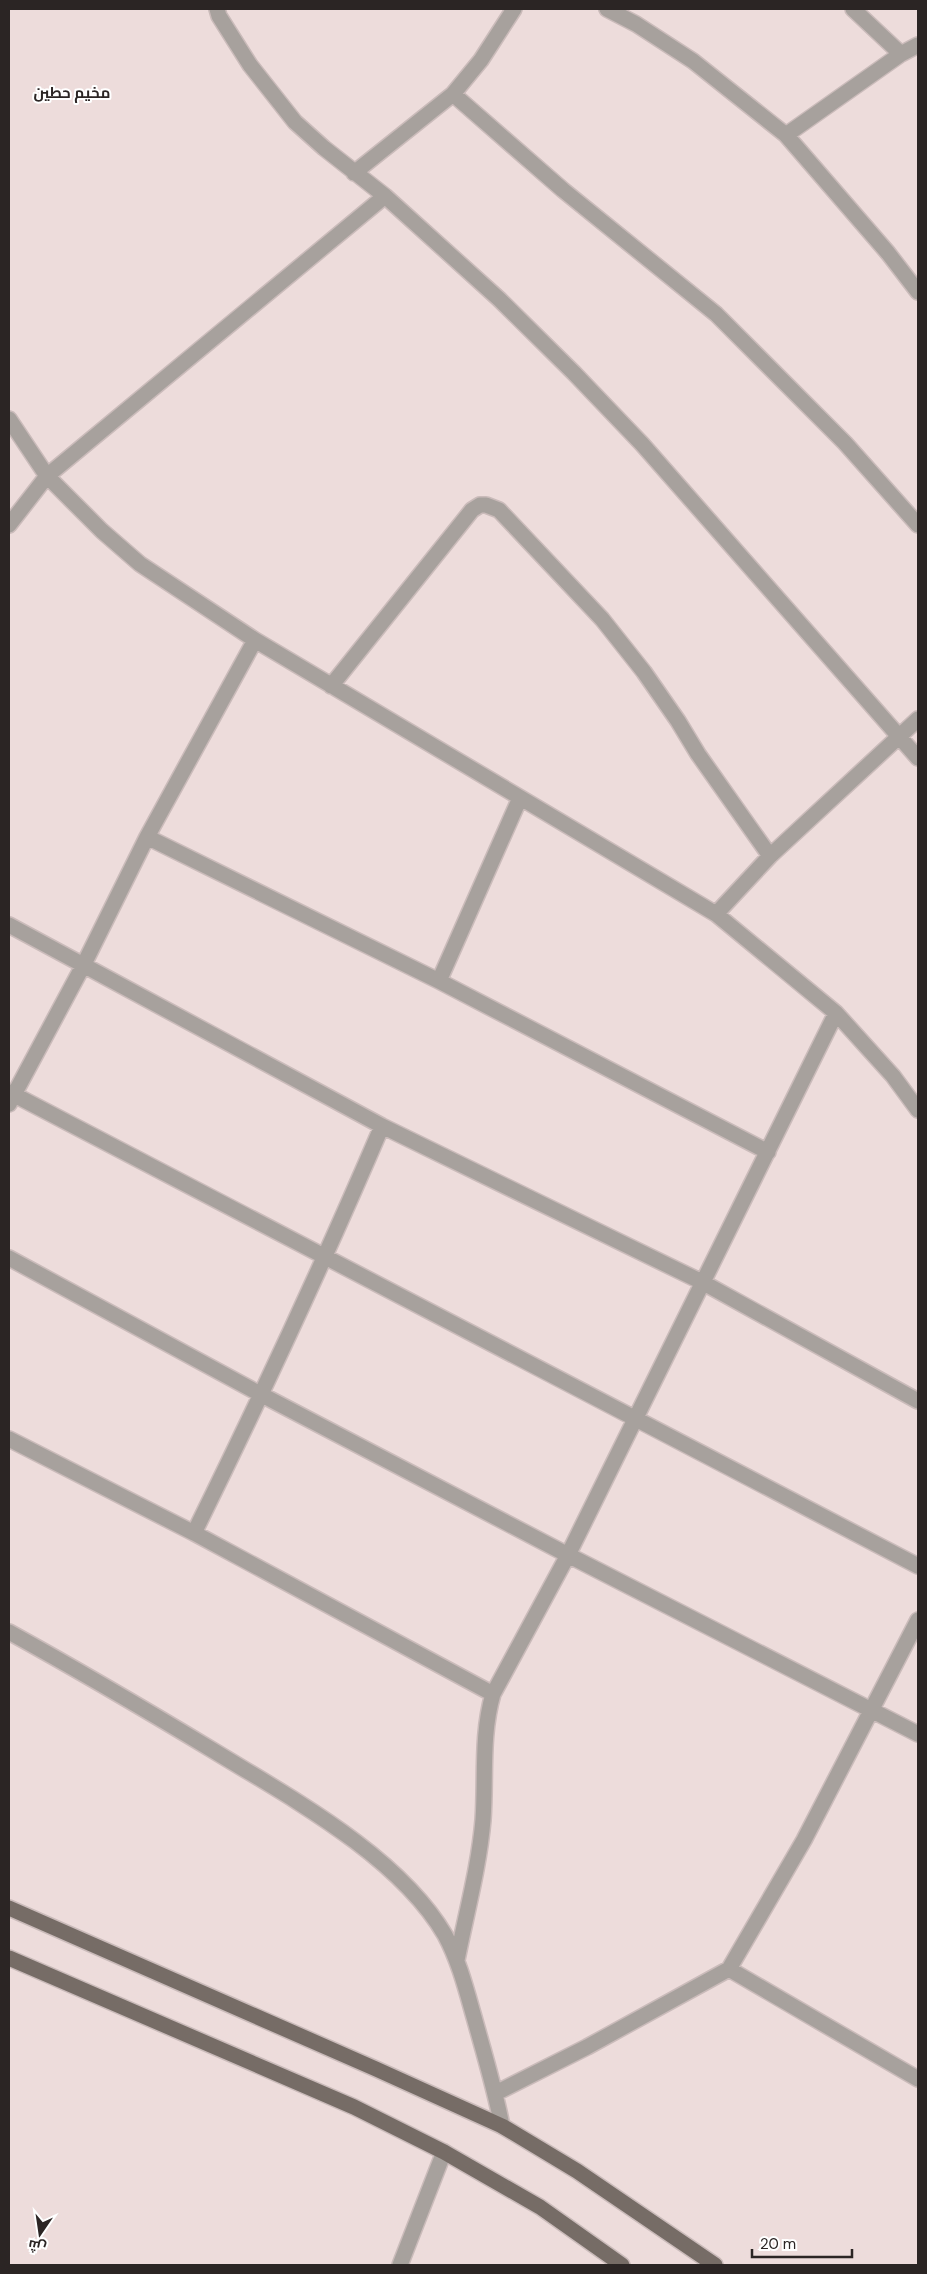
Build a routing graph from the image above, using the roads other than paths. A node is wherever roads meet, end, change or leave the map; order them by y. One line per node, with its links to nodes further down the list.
1 (217, 9): 9 (street)
2 (514, 9): 7 (street)
3 (607, 9): 8 (street)
4 (853, 9): 6 (street)
5 (918, 45): 6 (street)
6 (902, 54): 8 (street)
7 (453, 94): 9 (street); 15 (street)
8 (786, 135): 11 (street)
9 (354, 172): 10 (street)
10 (385, 196): 13 (street); 19 (street)
11 (918, 292)
12 (9, 419): 13 (street)
13 (47, 476): 14 (street); 16 (street)
14 (9, 525)
15 (918, 525)
16 (255, 640): 17 (street); 22 (street)
17 (331, 686): 21 (street); 23 (street)
18 (918, 720): 19 (street)
19 (900, 738): 20 (street); 23 (street)
20 (918, 758)
21 (520, 798): 24 (street); 27 (street)
22 (147, 837): 26 (street); 27 (street)
23 (770, 856): 24 (street)
24 (716, 914): 28 (street)
25 (9, 925): 26 (street)
26 (84, 964): 29 (street); 31 (street)
27 (439, 981): 32 (street)
28 (836, 1013): 30 (street); 32 (street)
29 (11, 1097): 33 (street)
30 (918, 1110)
31 (382, 1126): 33 (street); 35 (street)
32 (768, 1152): 35 (street)
33 (326, 1256): 36 (street); 38 (street)
34 (9, 1258): 36 (street)
35 (702, 1282): 37 (street); 38 (street)
36 (262, 1395): 40 (street); 41 (street)
37 (918, 1401)
38 (636, 1418): 41 (street); 42 (street)
39 (9, 1439): 40 (street)
40 (194, 1533): 45 (street)
41 (568, 1555): 45 (street); 46 (street)
42 (918, 1566)
43 (918, 1620): 46 (street)
44 (9, 1632): 50 (street)
45 (492, 1694): 50 (street)
46 (871, 1708): 47 (street); 51 (street)
47 (918, 1734)
48 (9, 1908): 54 (main road)
49 (9, 1958): 55 (main road)
50 (457, 1960): 53 (street)
51 (728, 1969): 52 (street); 53 (street)
52 (918, 2079)
53 (496, 2094): 54 (street)
54 (502, 2126): 58 (main road)
55 (444, 2152): 56 (street); 57 (main road)
56 (400, 2265)
57 (622, 2265)
58 (715, 2265)

